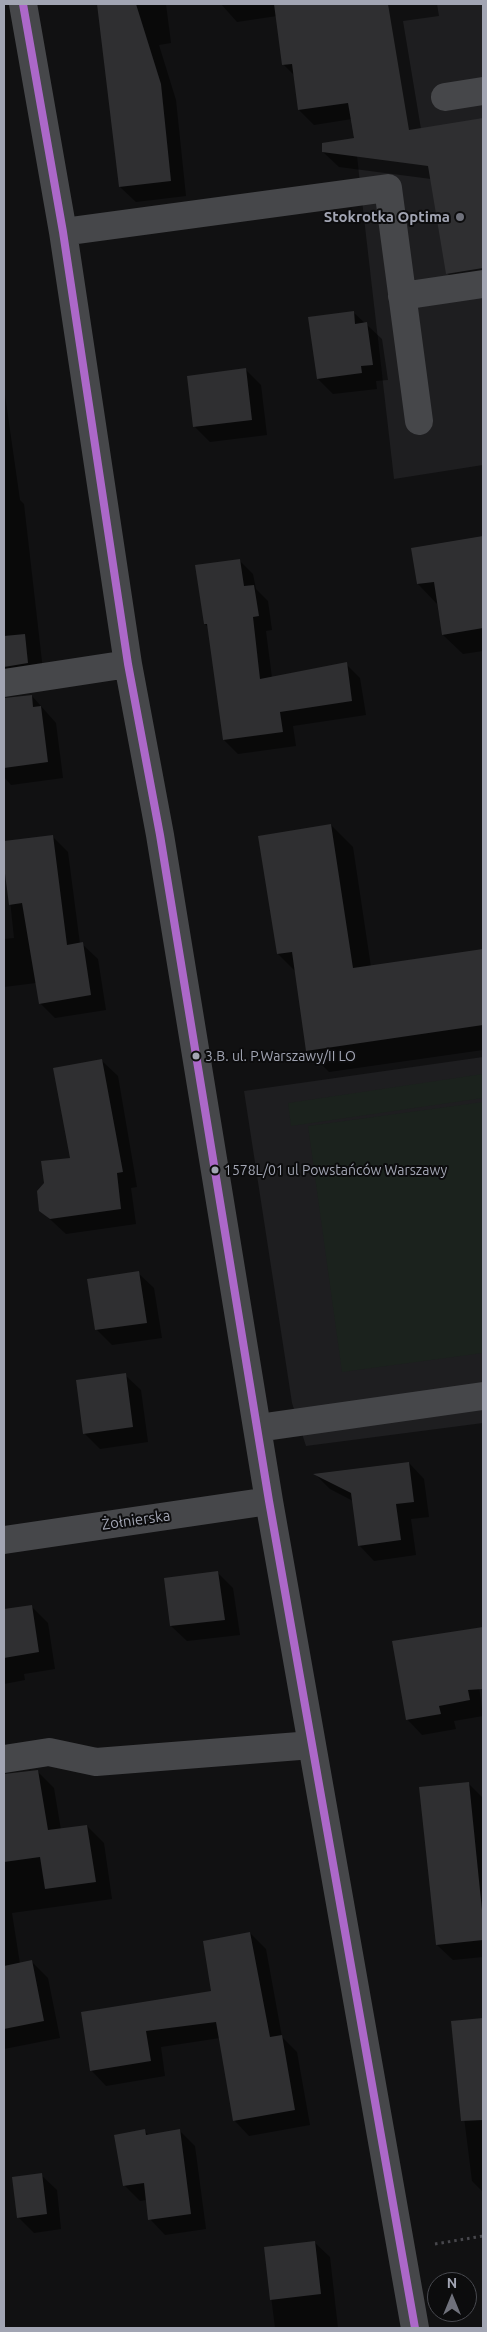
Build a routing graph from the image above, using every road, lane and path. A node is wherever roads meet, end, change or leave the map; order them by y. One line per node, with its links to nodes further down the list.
1 (22, 4): 4 (street)
2 (483, 91): 3 (street)
3 (445, 97)
4 (63, 232): 6 (street); 8 (street)
5 (483, 284): 6 (street)
6 (402, 296): 7 (street)
7 (419, 421)
8 (128, 664): 9 (street); 11 (street)
9 (4, 683)
10 (483, 1396): 11 (street)
11 (258, 1428): 12 (street)
12 (269, 1501): 13 (street, Żołnierska); 14 (street)
13 (4, 1540)
14 (312, 1745): 15 (street); 18 (street)
15 (4, 1759)
16 (483, 2236): 17 (path)
17 (430, 2244)
18 (415, 2328)

